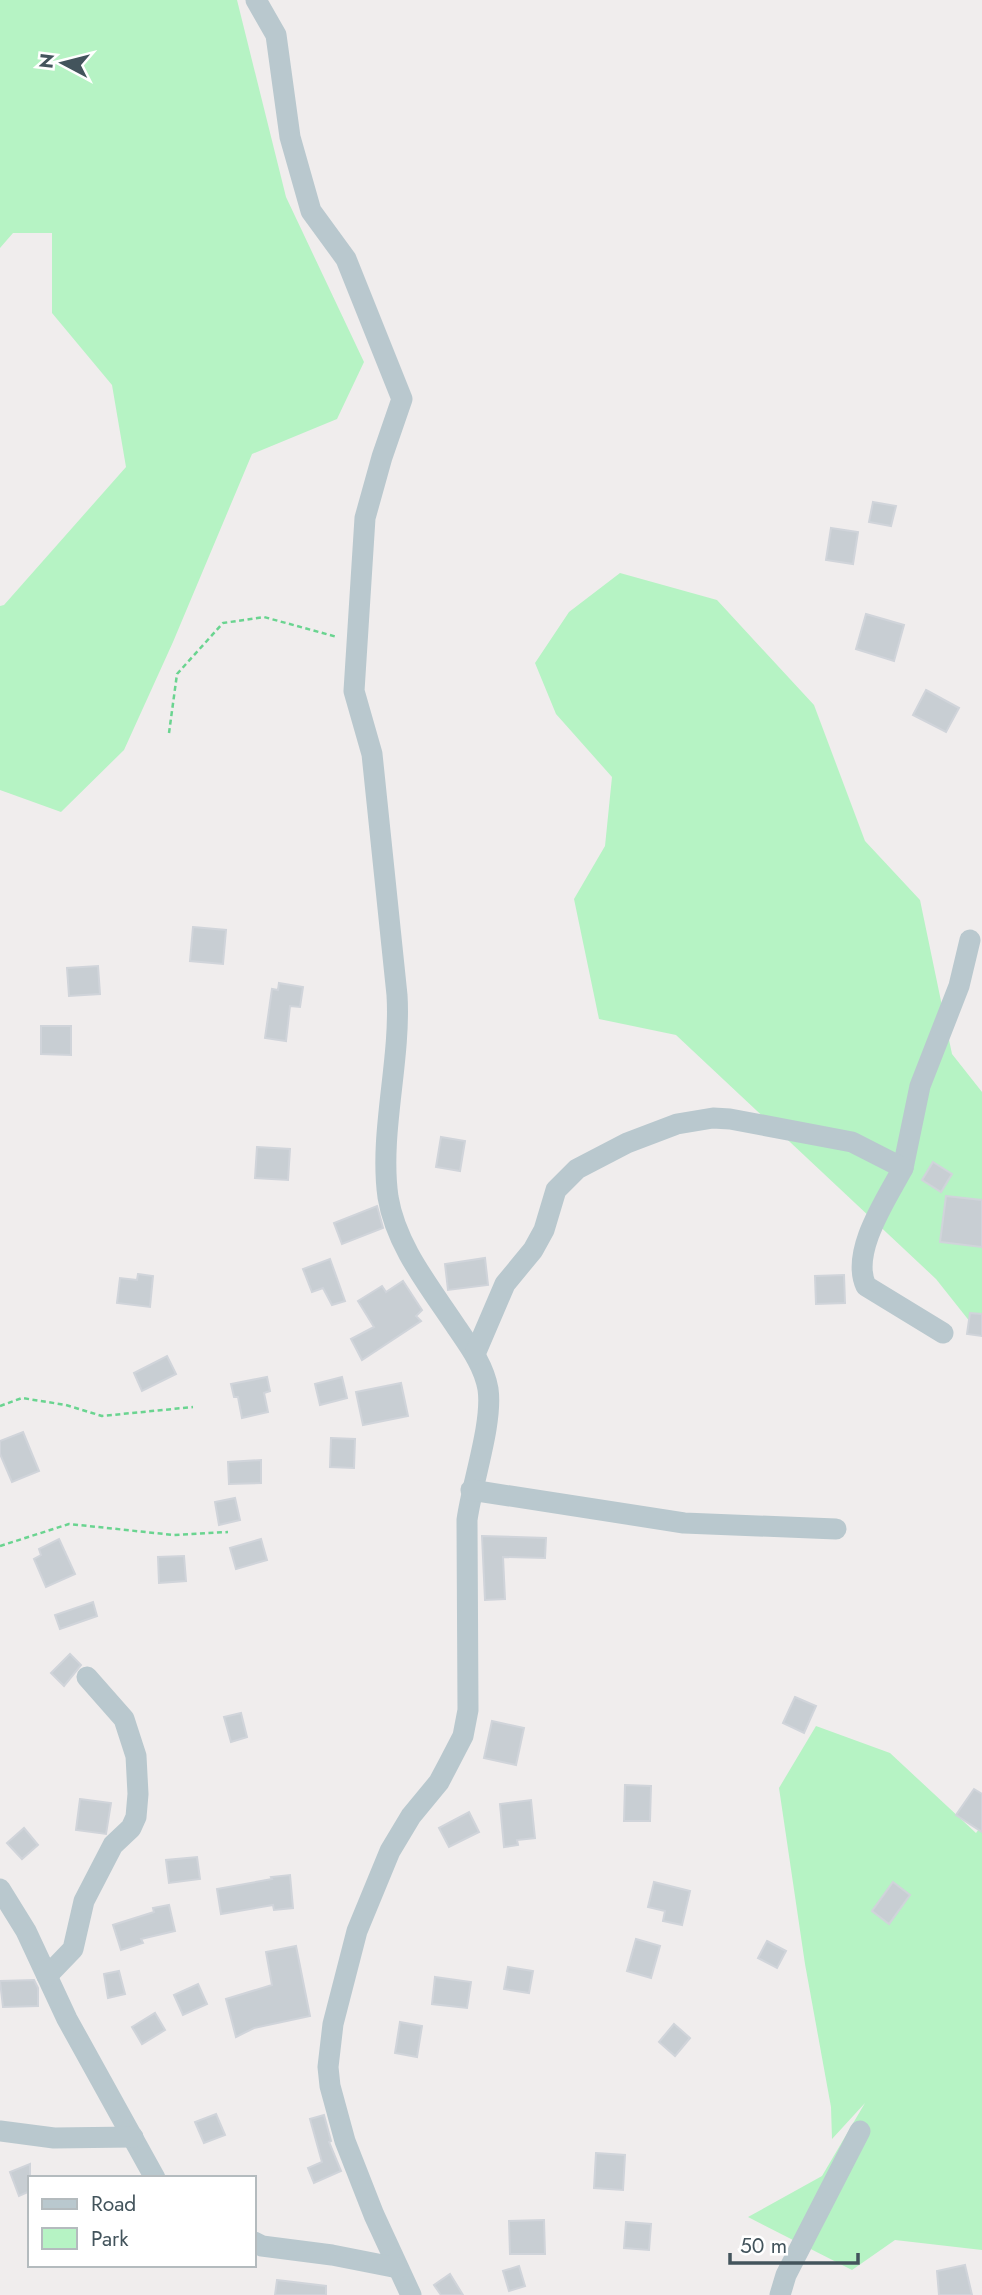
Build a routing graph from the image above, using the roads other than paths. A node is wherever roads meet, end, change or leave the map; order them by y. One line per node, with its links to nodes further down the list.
1 (256, 0): 5 (street)
2 (970, 940): 3 (street)
3 (903, 1168): 4 (street); 5 (street)
4 (943, 1333)
5 (475, 1354): 6 (street)
6 (471, 1490): 7 (street); 16 (street)
7 (836, 1529)
8 (87, 1677): 10 (street)
9 (0, 1889): 10 (street)
10 (47, 1976): 13 (street)
11 (0, 2131): 13 (street)
12 (860, 2131): 18 (street)
13 (133, 2137): 14 (street)
14 (154, 2176)
15 (256, 2243): 16 (street)
16 (398, 2268): 17 (street)
17 (411, 2295)
18 (780, 2295)

